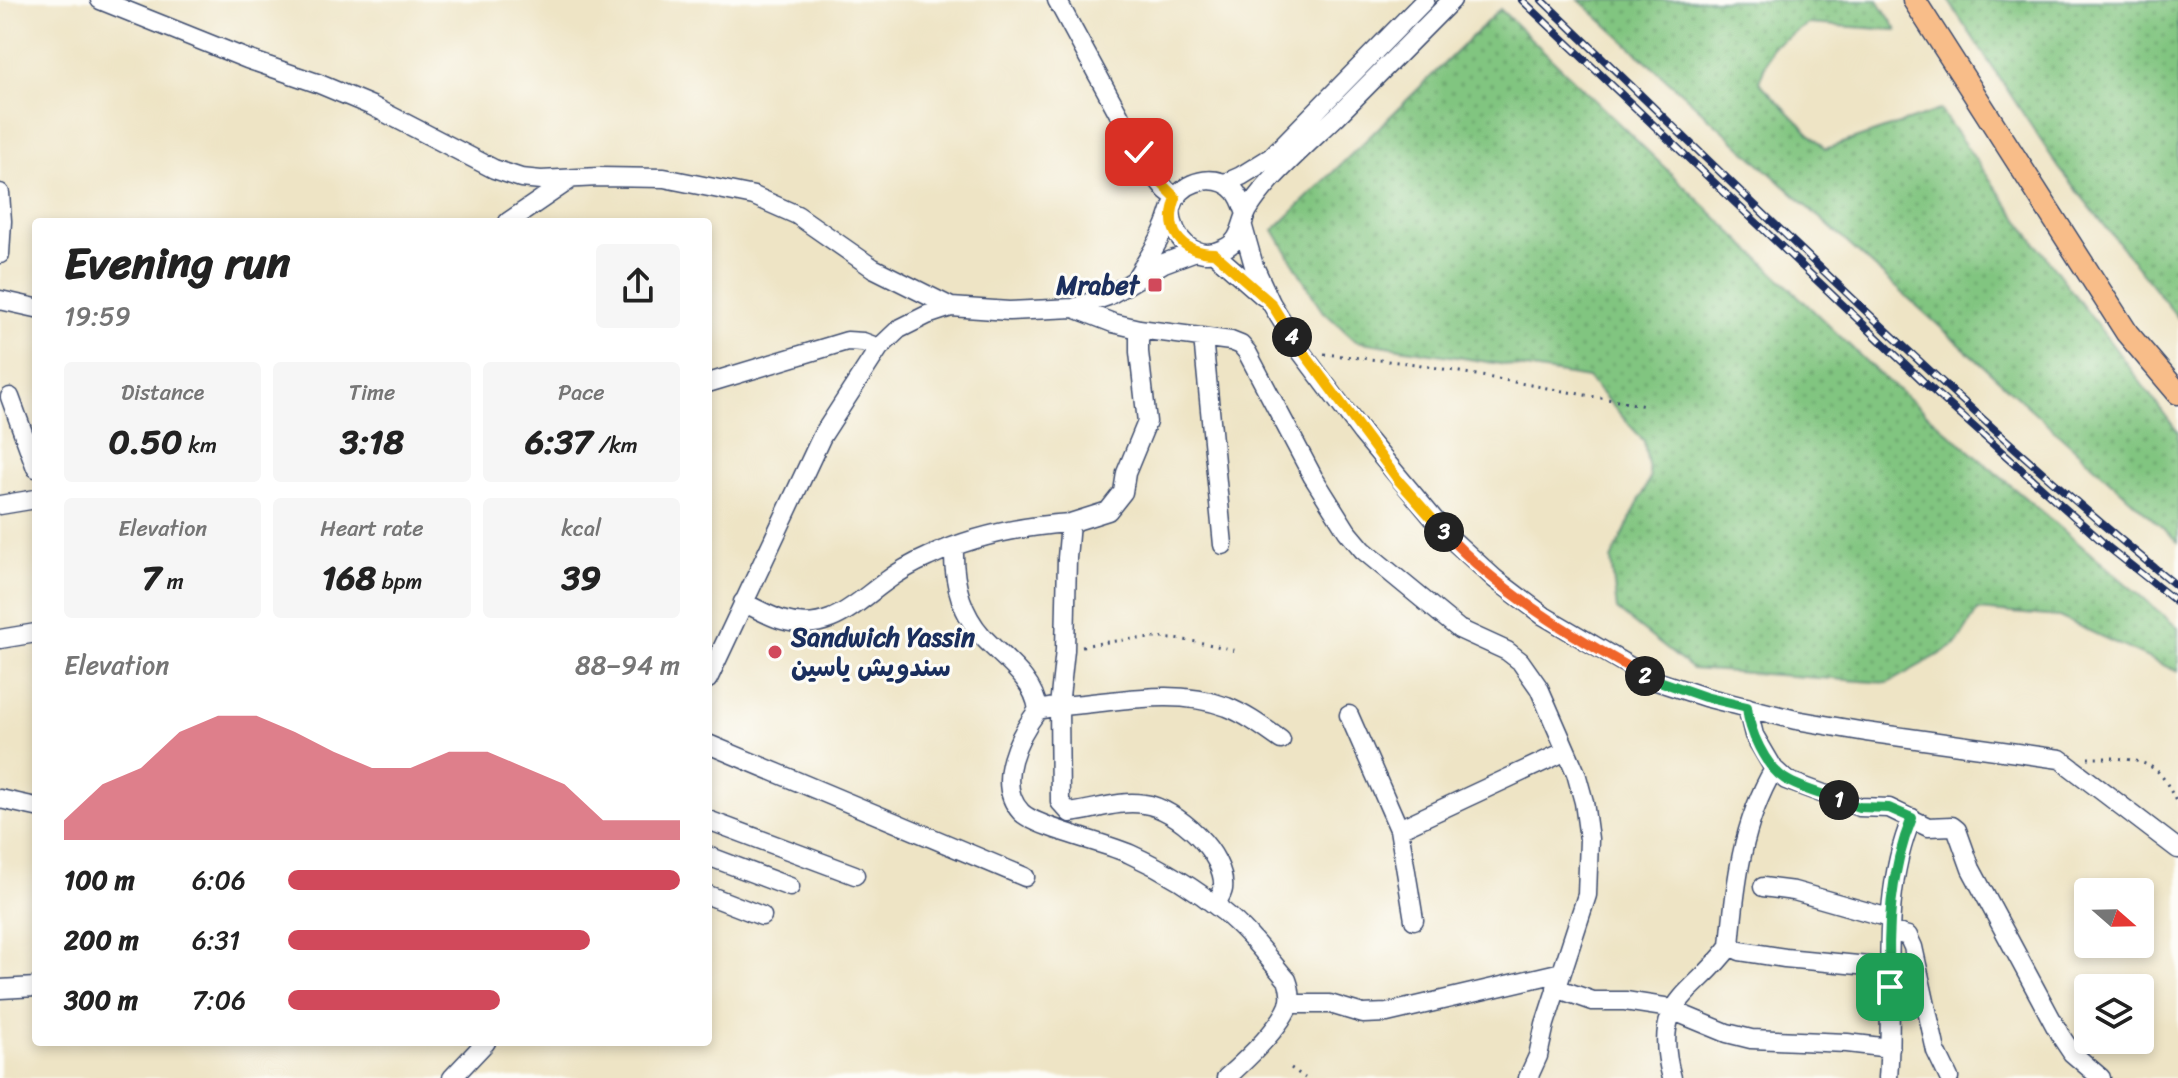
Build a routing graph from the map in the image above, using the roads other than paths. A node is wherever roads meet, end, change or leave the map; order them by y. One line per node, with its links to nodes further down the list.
1 (100, 0): 7 (street)
2 (1057, 0): 10 (street)
3 (1425, 0): 6 (street)
4 (1452, 0): 6 (street)
5 (1914, 0): 25 (main road)
6 (1368, 73): 8 (street); 12 (street)
7 (571, 179): 11 (street); 19 (street)
8 (1225, 183): 10 (street); 12 (street)
9 (0, 193): 14 (street)
10 (1174, 204): 13 (street); 15 (street)
11 (514, 218)
12 (1245, 220): 13 (street); 17 (street)
13 (1205, 252): 15 (street); 17 (street)
14 (0, 254)
15 (1134, 280): 20 (street)
16 (0, 300): 18 (street)
17 (1271, 303): 38 (street)
18 (32, 307)
19 (951, 307): 20 (street); 23 (street)
20 (1074, 308): 21 (street)
21 (1139, 329): 22 (street); 30 (street)
22 (1203, 337): 31 (street); 43 (street)
23 (879, 348): 24 (street); 33 (street)
24 (712, 382)
25 (2178, 393)
26 (10, 397): 27 (street)
27 (32, 457)
28 (32, 500): 29 (street)
29 (0, 505)
30 (1070, 523): 32 (street); 37 (street)
31 (1223, 545)
32 (954, 547): 33 (street); 39 (street)
33 (743, 602): 36 (street)
34 (32, 634): 35 (street)
35 (0, 639)
36 (712, 670)
37 (1059, 706): 39 (street); 41 (street); 47 (street)
38 (1747, 707): 44 (street); 52 (street)
39 (1038, 710): 50 (street)
40 (1349, 715): 51 (street)
41 (1281, 740)
42 (712, 746): 55 (street)
43 (1566, 751): 51 (street); 65 (street)
44 (1774, 769): 48 (street); 63 (street)
45 (0, 799): 46 (street)
46 (32, 806)
47 (1063, 806): 50 (street); 59 (street)
48 (1912, 818): 62 (street); 78 (street)
49 (712, 821): 54 (street)
50 (1038, 821): 59 (street)
51 (1399, 829): 61 (street)
52 (2178, 849)
53 (712, 858): 56 (street)
54 (855, 875)
55 (1025, 877)
56 (790, 887)
57 (1763, 887): 62 (street)
58 (712, 897): 60 (street)
59 (1215, 905): 68 (street)
60 (762, 916)
61 (1414, 920)
62 (1890, 925): 64 (street); 77 (street)
63 (1730, 946): 64 (street); 69 (street)
64 (1889, 968): 71 (street)
65 (1559, 980): 68 (street); 69 (street); 74 (street)
66 (32, 988): 67 (street)
67 (0, 989)
68 (1289, 1004): 73 (street)
69 (1672, 1010): 71 (street); 75 (street)
70 (482, 1046): 72 (street)
71 (1890, 1048): 76 (street)
72 (452, 1078)
73 (1226, 1078)
74 (1528, 1078)
75 (1672, 1078)
76 (1888, 1078)
77 (1949, 1078)
78 (2101, 1078)

